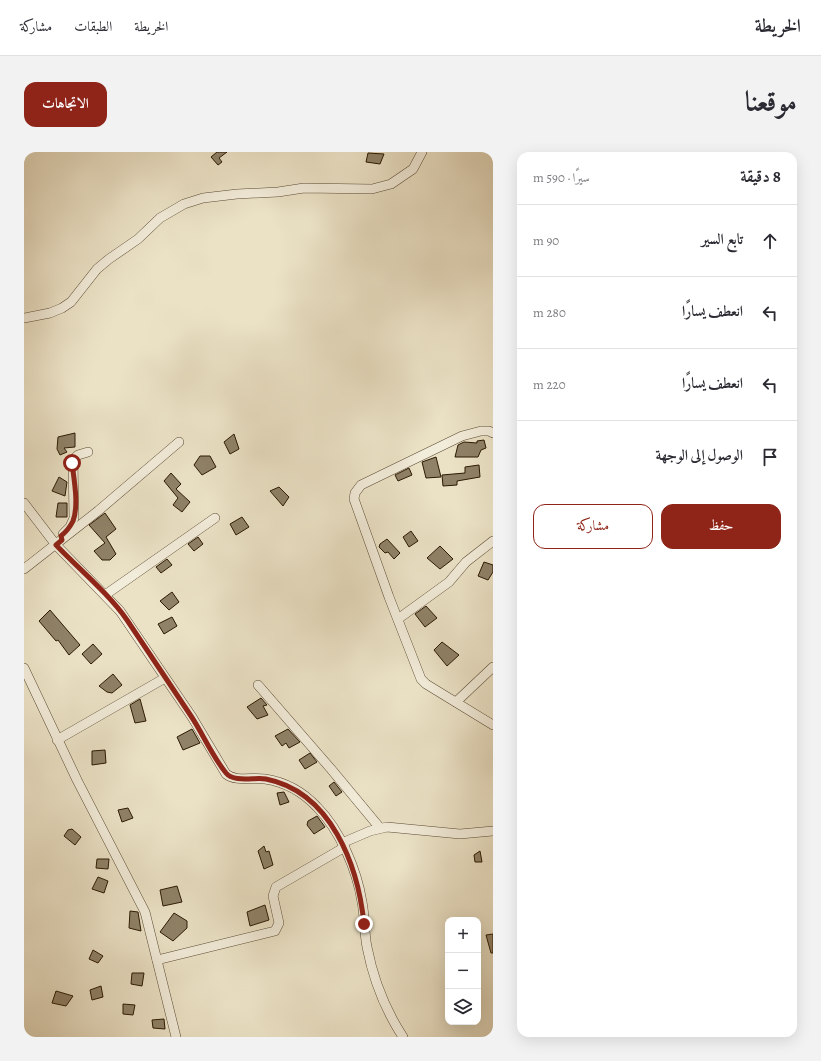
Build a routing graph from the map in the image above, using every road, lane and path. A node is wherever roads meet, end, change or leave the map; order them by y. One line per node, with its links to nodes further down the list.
1 (422, 152): 2 (street)
2 (24, 318)
3 (493, 433): 12 (street)
4 (179, 442): 9 (street)
5 (88, 452): 9 (street)
6 (24, 503): 9 (street)
7 (215, 518): 11 (street)
8 (493, 541): 12 (street)
9 (59, 543): 10 (street); 11 (street)
10 (24, 569)
11 (105, 595): 15 (street)
12 (398, 619): 17 (street)
13 (493, 667): 17 (street)
14 (24, 668): 19 (street)
15 (165, 678): 19 (street); 22 (street)
16 (258, 685): 20 (street)
17 (456, 702): 18 (street)
18 (493, 725)
19 (58, 740): 23 (street)
20 (380, 828): 21 (street); 22 (street)
21 (493, 831)
22 (343, 845): 23 (street); 25 (street)
23 (157, 960): 24 (street)
24 (176, 1037)
25 (403, 1037)

